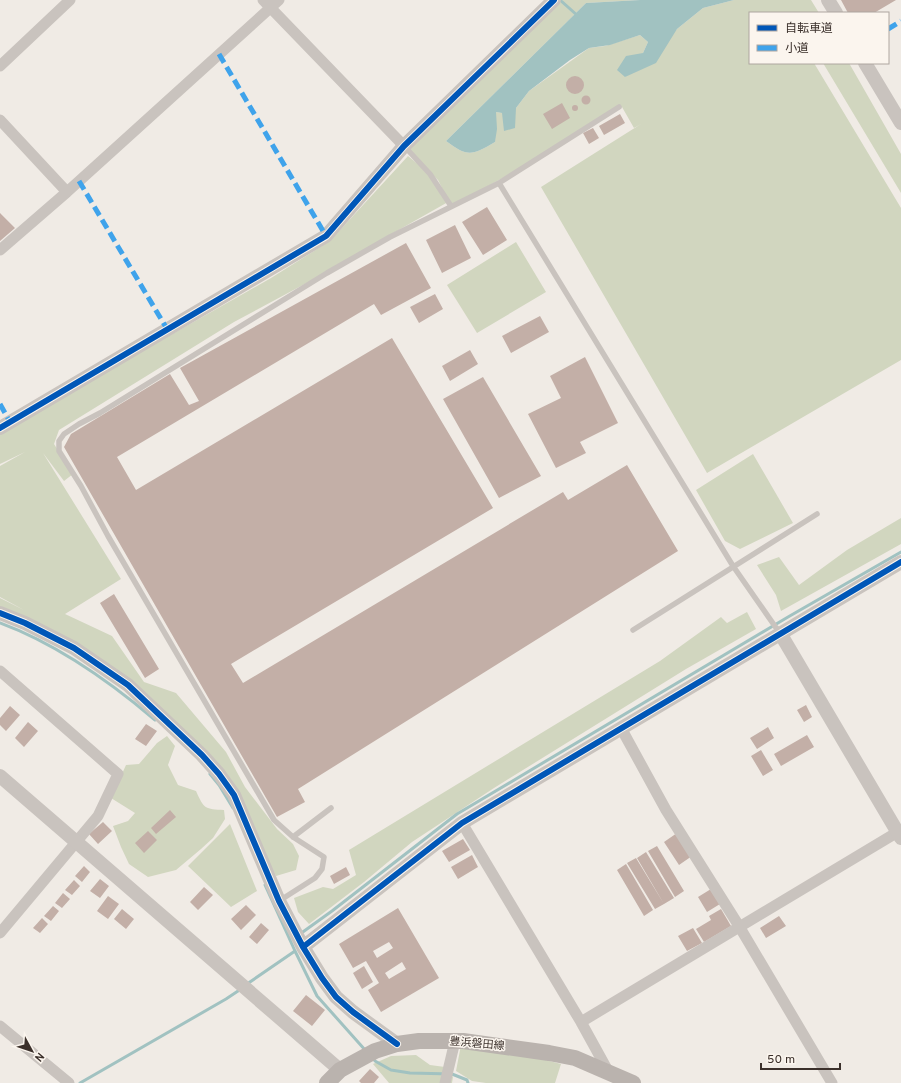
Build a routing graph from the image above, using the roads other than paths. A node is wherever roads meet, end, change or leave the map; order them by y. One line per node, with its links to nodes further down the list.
1 (70, 0): 8 (street)
2 (279, 0): 5 (street)
3 (554, 0): 12 (street)
4 (828, 0): 6 (street)
5 (267, 4): 12 (street); 14 (street)
6 (835, 12)
7 (866, 64): 11 (street)
8 (0, 66)
9 (619, 107): 13 (lane)
10 (0, 120): 14 (street)
11 (901, 123)
12 (404, 146): 15 (lane); 17 (street)
13 (499, 183): 15 (lane); 20 (lane)
14 (67, 192): 16 (street)
15 (451, 206): 30 (lane)
16 (0, 250)
17 (0, 428)
18 (817, 514): 20 (lane)
19 (901, 562): 23 (street)
20 (733, 566): 22 (lane); 23 (lane)
21 (0, 613): 32 (street)
22 (633, 630)
23 (780, 634): 25 (street); 29 (street)
24 (0, 671): 31 (street)
25 (621, 728): 28 (street); 33 (street)
26 (0, 776): 31 (street)
27 (331, 808): 30 (lane)
28 (462, 823): 35 (street); 36 (street)
29 (900, 834): 33 (street)
30 (292, 837): 32 (lane)
31 (76, 842): 34 (street); 40 (street)
32 (279, 901): 35 (street)
33 (739, 926): 36 (street); 46 (street)
34 (0, 933)
35 (303, 947): 39 (street)
36 (581, 1022): 41 (street)
37 (0, 1026): 42 (street)
38 (456, 1041): 39 (main road, 豊浜磐田線); 41 (main road, 豊浜磐田線); 44 (street)
39 (397, 1044): 40 (main road, 豊浜磐田線)
40 (340, 1070): 43 (main road, 豊浜磐田線)
41 (608, 1071): 45 (main road, 豊浜磐田線)
42 (69, 1083)
43 (327, 1083)
44 (445, 1083)
45 (633, 1083)
46 (832, 1083)

